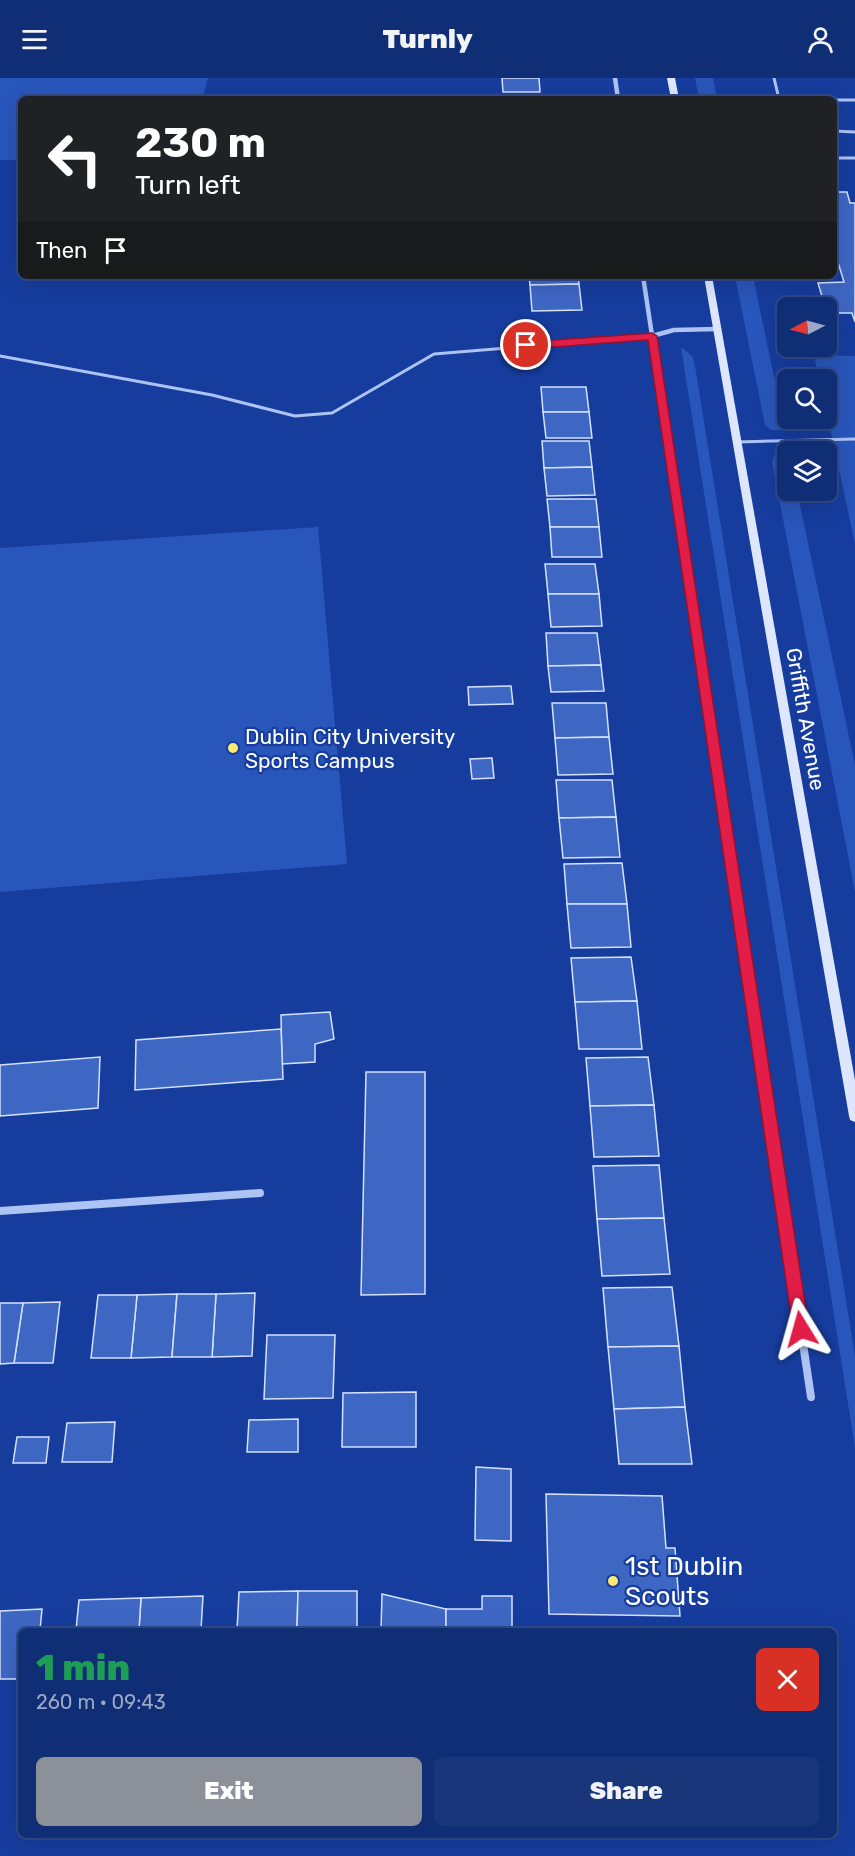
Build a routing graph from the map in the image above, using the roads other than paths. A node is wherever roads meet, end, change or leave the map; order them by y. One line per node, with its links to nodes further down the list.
1 (615, 78): 4 (street)
2 (671, 78): 5 (main road)
3 (774, 78): 6 (lane)
4 (618, 96)
5 (674, 96)
6 (778, 96)
7 (837, 100): 8 (lane)
8 (855, 100)
9 (837, 131): 10 (lane)
10 (855, 132)
11 (837, 158): 12 (lane)
12 (855, 158)
13 (644, 279): 16 (street)
14 (709, 279): 15 (main road, Griffith Avenue)
15 (717, 329): 16 (street); 19 (main road, Griffith Avenue)
16 (652, 336): 17 (lane); 23 (street)
17 (0, 356)
18 (855, 440): 19 (lane)
19 (737, 442): 20 (main road, Griffith Avenue)
20 (855, 1116)
21 (260, 1193): 22 (street)
22 (0, 1211)
23 (811, 1397)

